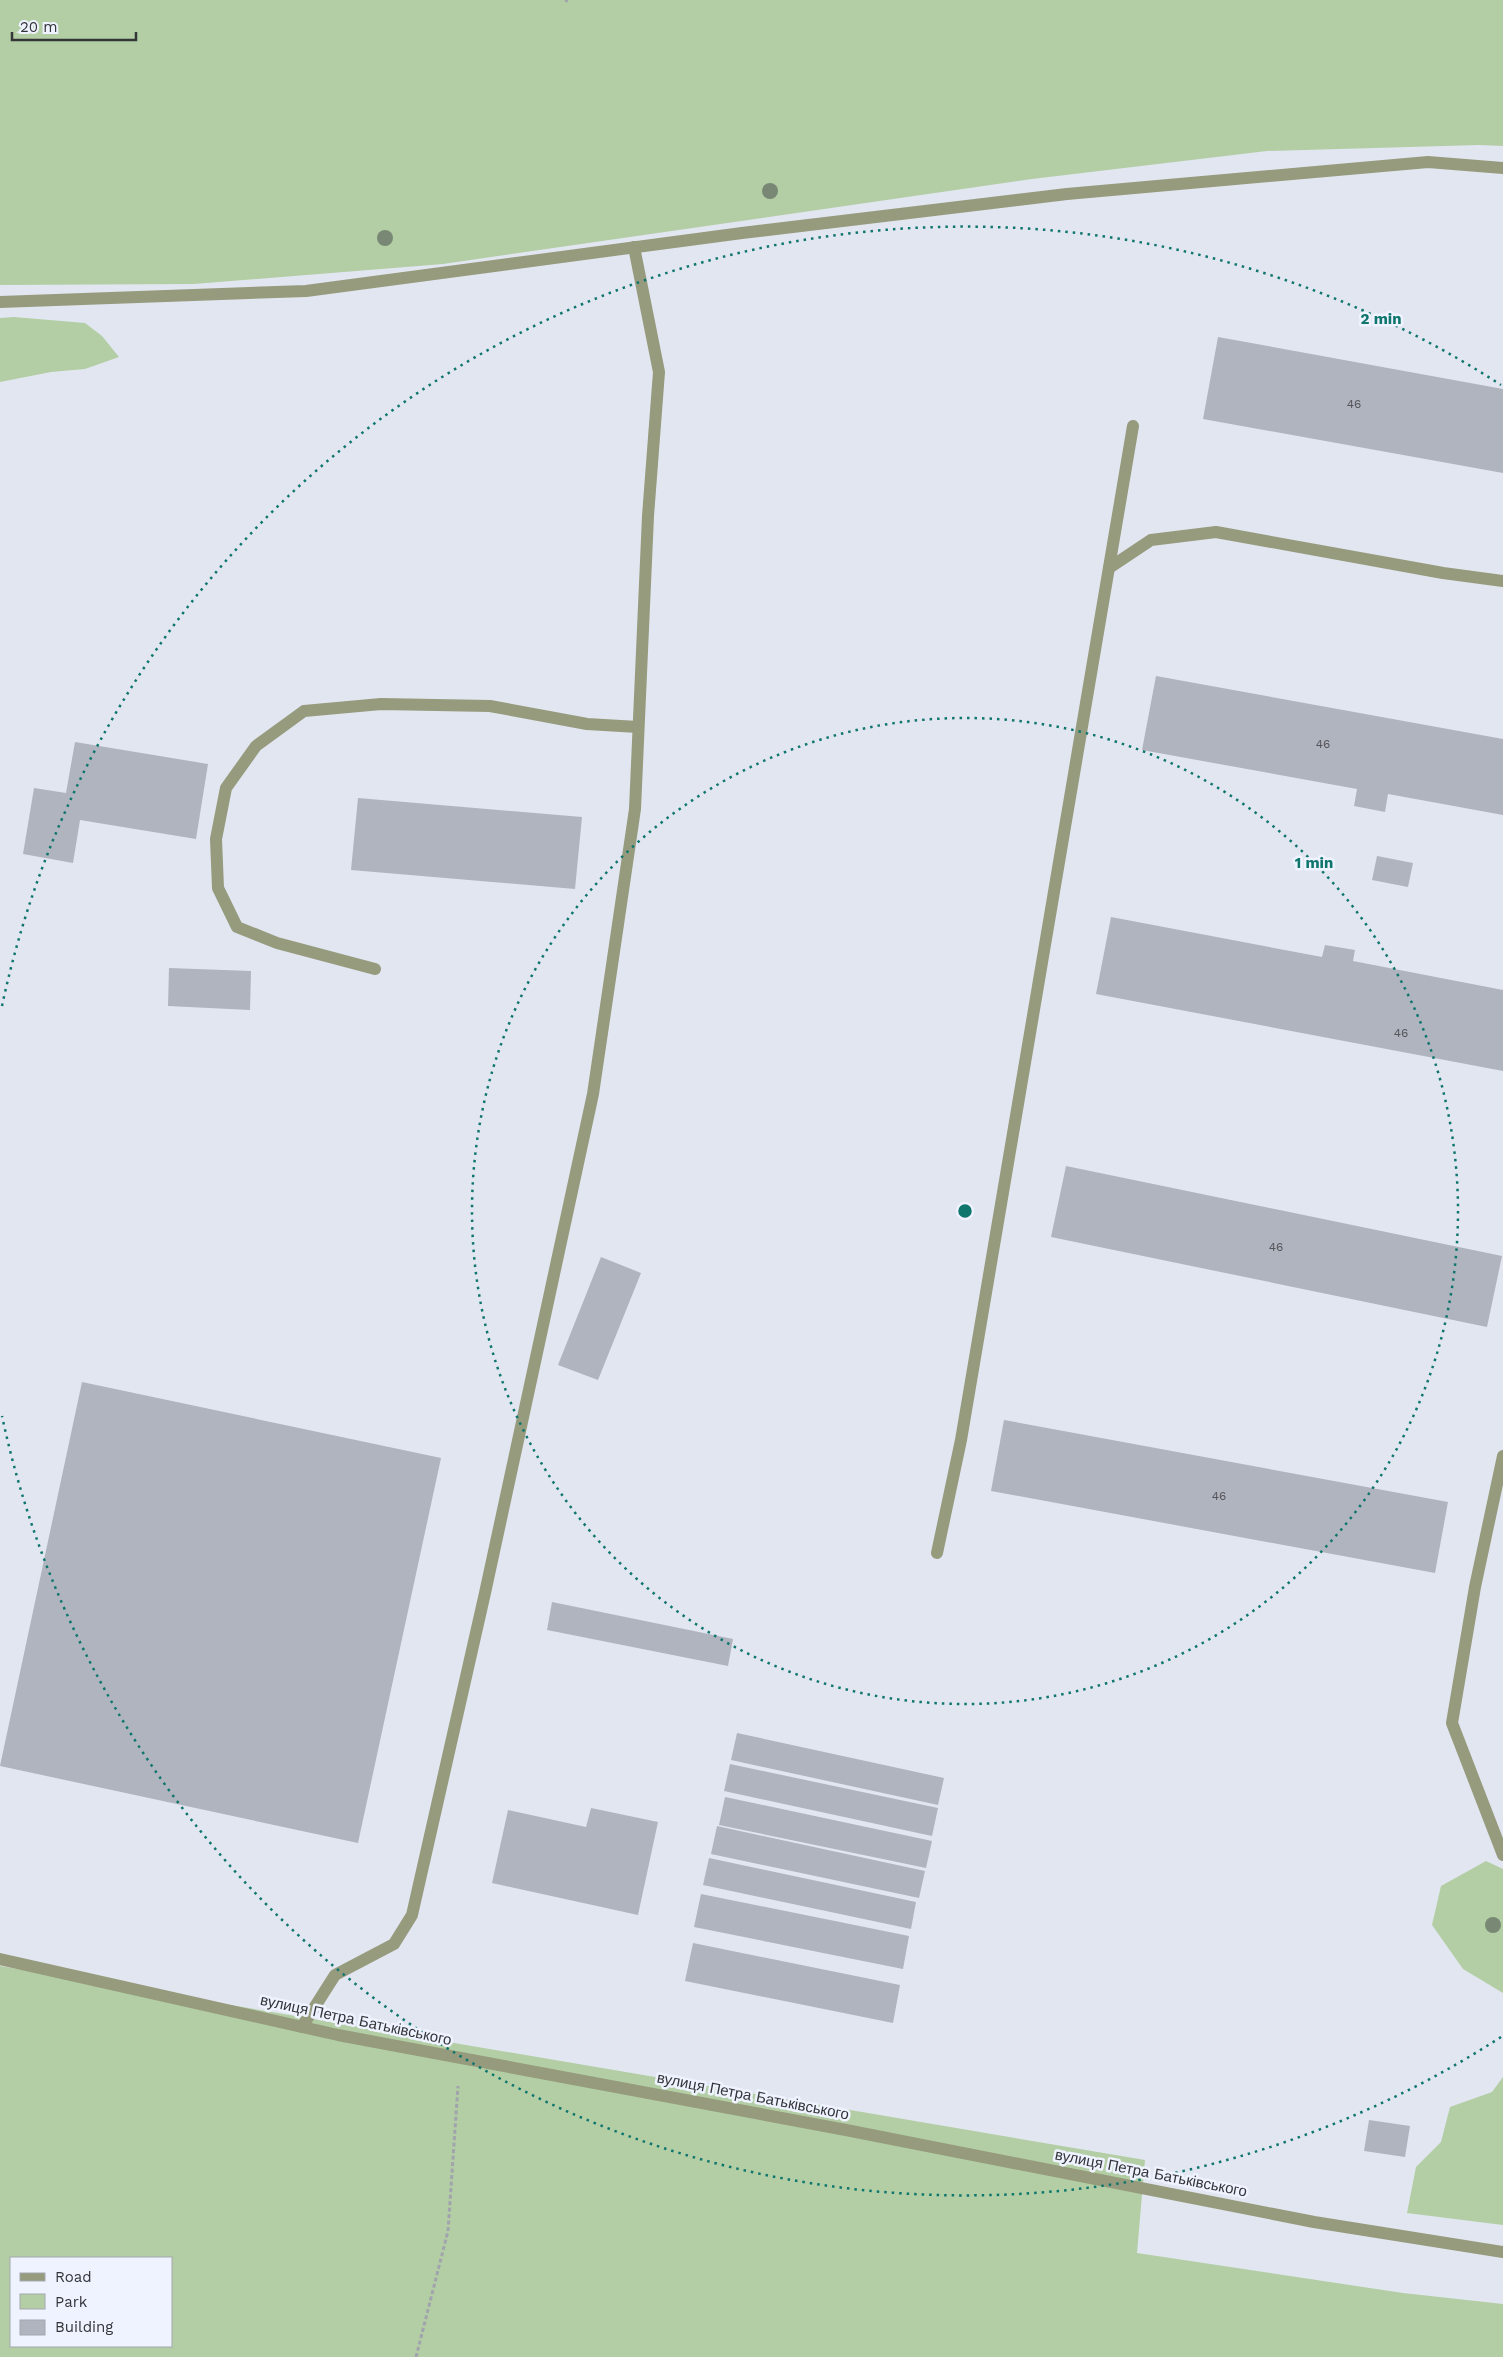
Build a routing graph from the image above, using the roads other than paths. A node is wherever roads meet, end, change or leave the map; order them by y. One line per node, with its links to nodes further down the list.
1 (1503, 168): 2 (street)
2 (634, 247): 3 (street); 7 (street)
3 (0, 302)
4 (1133, 426): 5 (street)
5 (1109, 568): 6 (street); 10 (street)
6 (1503, 582)
7 (638, 726): 8 (street); 13 (street)
8 (375, 969)
9 (1503, 1456): 11 (street)
10 (937, 1552)
11 (1503, 1855)
12 (0, 1959): 13 (street, вулиця Петра Батьківського)
13 (302, 2027): 14 (street, вулиця Петра Батьківського)
14 (1503, 2252)

